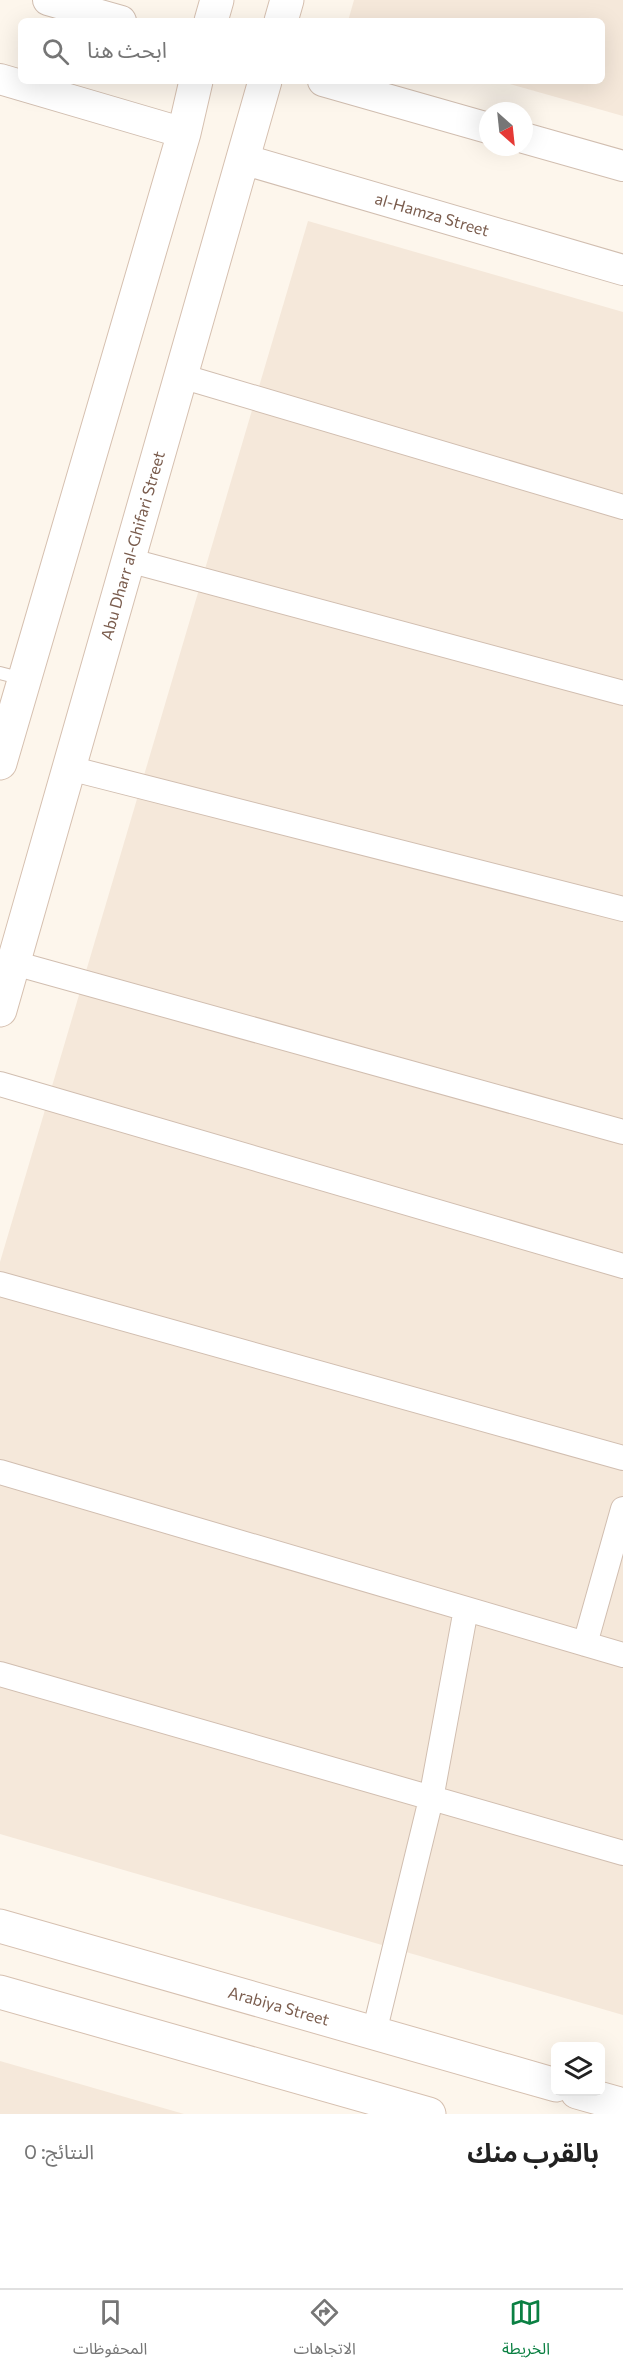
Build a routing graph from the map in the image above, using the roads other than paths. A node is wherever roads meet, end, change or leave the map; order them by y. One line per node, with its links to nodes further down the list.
1 (48, 0): 4 (street)
2 (217, 0): 5 (main road)
3 (287, 0): 6 (main road)
4 (111, 18)
5 (212, 18)
6 (282, 18)
7 (0, 79): 12 (street)
8 (195, 84): 12 (main road)
9 (264, 84): 14 (main road, Abu Dharr al-Ghifari Street)
10 (334, 84): 11 (street)
11 (479, 125)
12 (184, 133): 20 (main road)
13 (533, 141): 15 (street)
14 (242, 159): 16 (street, al-Hamza Street); 17 (main road, Abu Dharr al-Ghifari Street)
15 (623, 166)
16 (623, 270)
17 (180, 376): 18 (street); 19 (main road, Abu Dharr al-Ghifari Street)
18 (623, 507)
19 (128, 560): 21 (street); 23 (main road, Abu Dharr al-Ghifari Street)
20 (12, 676): 22 (main road)
21 (623, 693)
22 (0, 763)
23 (69, 768): 24 (street); 25 (main road, Abu Dharr al-Ghifari Street)
24 (623, 909)
25 (7, 961): 26 (main road, Abu Dharr al-Ghifari Street); 28 (street)
26 (0, 1010)
27 (0, 1084): 29 (street)
28 (623, 1132)
29 (623, 1266)
30 (0, 1284): 31 (street)
31 (623, 1458)
32 (0, 1472): 34 (street)
33 (621, 1523): 35 (street)
34 (466, 1609): 35 (street); 38 (street)
35 (585, 1644): 36 (street)
36 (623, 1655)
37 (0, 1674): 38 (street)
38 (431, 1799): 39 (street); 42 (street)
39 (623, 1853)
40 (0, 1926): 42 (main road, Arabiya Street)
41 (0, 1992): 46 (main road)
42 (374, 2033): 43 (main road, Arabiya Street)
43 (551, 2084)
44 (593, 2096): 45 (main road)
45 (623, 2105)
46 (429, 2114)

